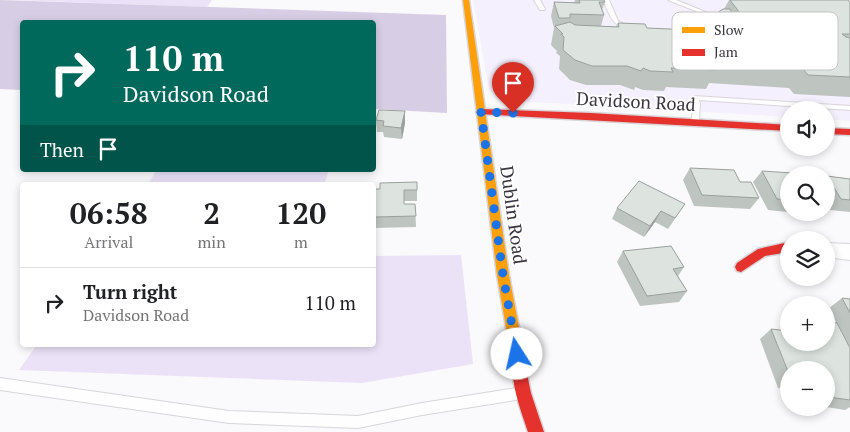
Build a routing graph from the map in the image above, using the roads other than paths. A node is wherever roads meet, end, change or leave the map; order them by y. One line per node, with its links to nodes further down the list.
1 (466, 0): 9 (main road, Dublin Road)
2 (536, 0): 5 (lane)
3 (606, 0): 7 (lane)
4 (671, 0): 6 (lane)
5 (542, 9)
6 (702, 12)
7 (638, 32)
8 (850, 108): 10 (lane)
9 (481, 112): 10 (main road, Davidson Road); 19 (main road, Dublin Road)
10 (694, 123): 11 (main road, Davidson Road)
11 (780, 128)
12 (835, 131): 13 (main road)
13 (850, 132)
14 (780, 249): 17 (main road)
15 (835, 251): 16 (street)
16 (850, 252)
17 (741, 267)
18 (1, 385): 19 (lane)
19 (524, 393): 20 (main road, Dublin Road)
20 (536, 432)

